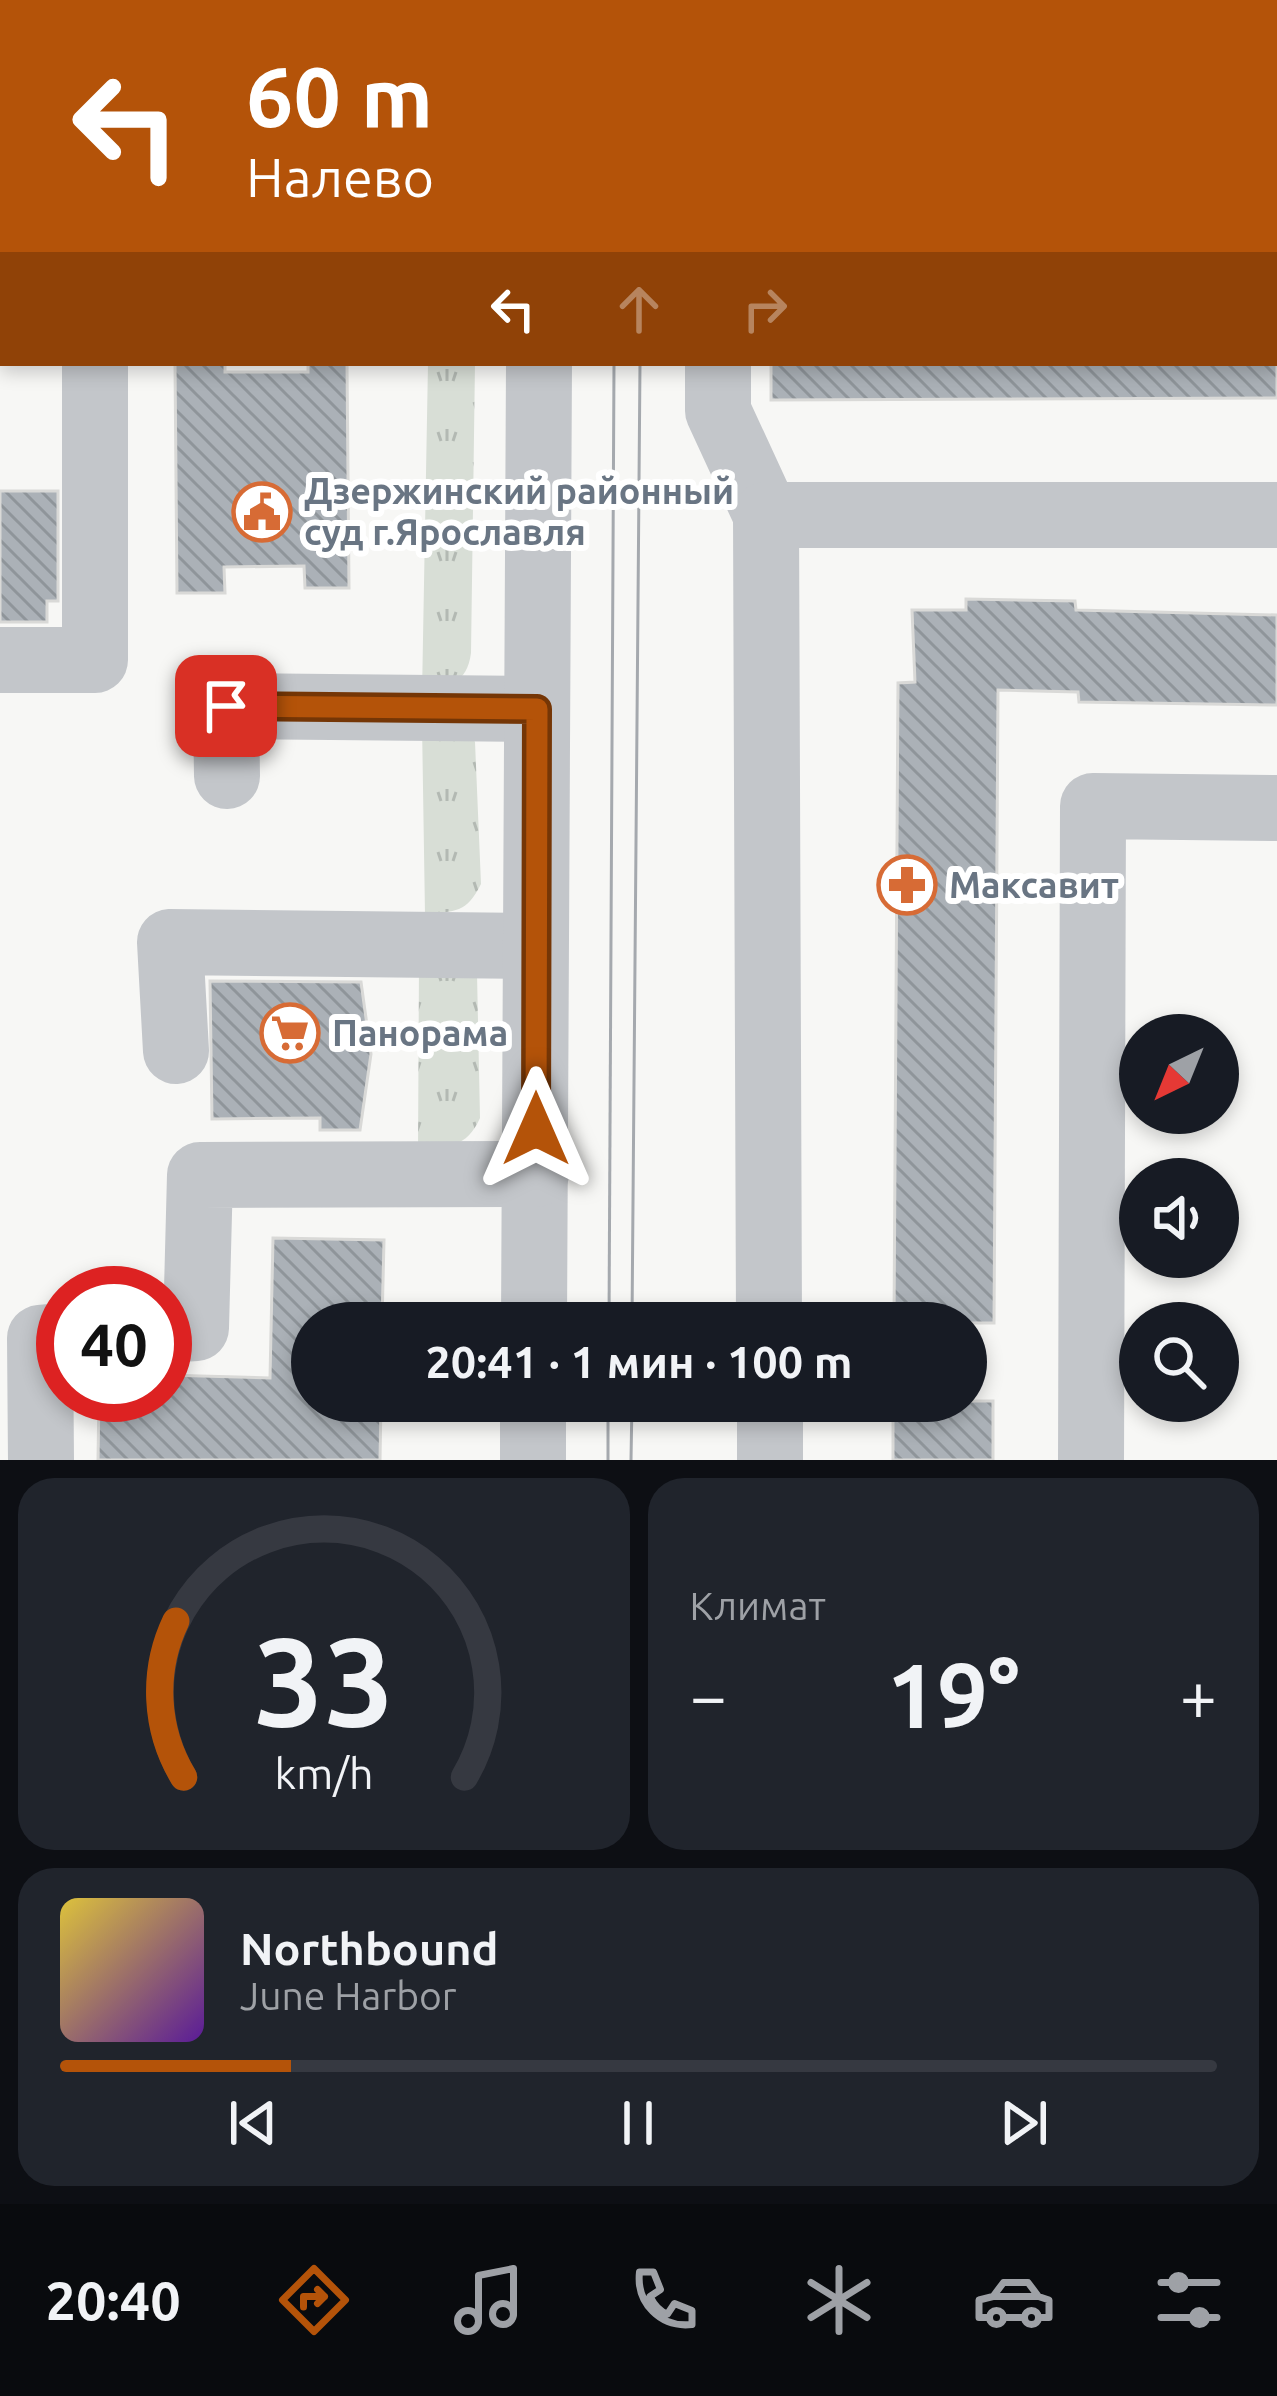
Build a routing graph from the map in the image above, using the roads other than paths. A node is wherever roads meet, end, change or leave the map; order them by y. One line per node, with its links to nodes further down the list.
1 (95, 366): 6 (street)
2 (539, 366): 7 (street)
3 (718, 366): 5 (street)
4 (1277, 514): 5 (street)
5 (766, 515): 14 (street)
6 (0, 660)
7 (537, 709): 8 (street); 10 (street)
8 (227, 776)
9 (1277, 808): 22 (street)
10 (536, 946): 11 (street); 12 (street)
11 (176, 1051)
12 (536, 1174): 13 (street); 15 (street)
13 (534, 1302)
14 (770, 1302)
15 (192, 1328)
16 (41, 1422): 19 (street)
17 (533, 1422): 20 (street)
18 (770, 1422): 21 (street)
19 (41, 1460)
20 (532, 1460)
21 (770, 1460)
22 (1091, 1460)

